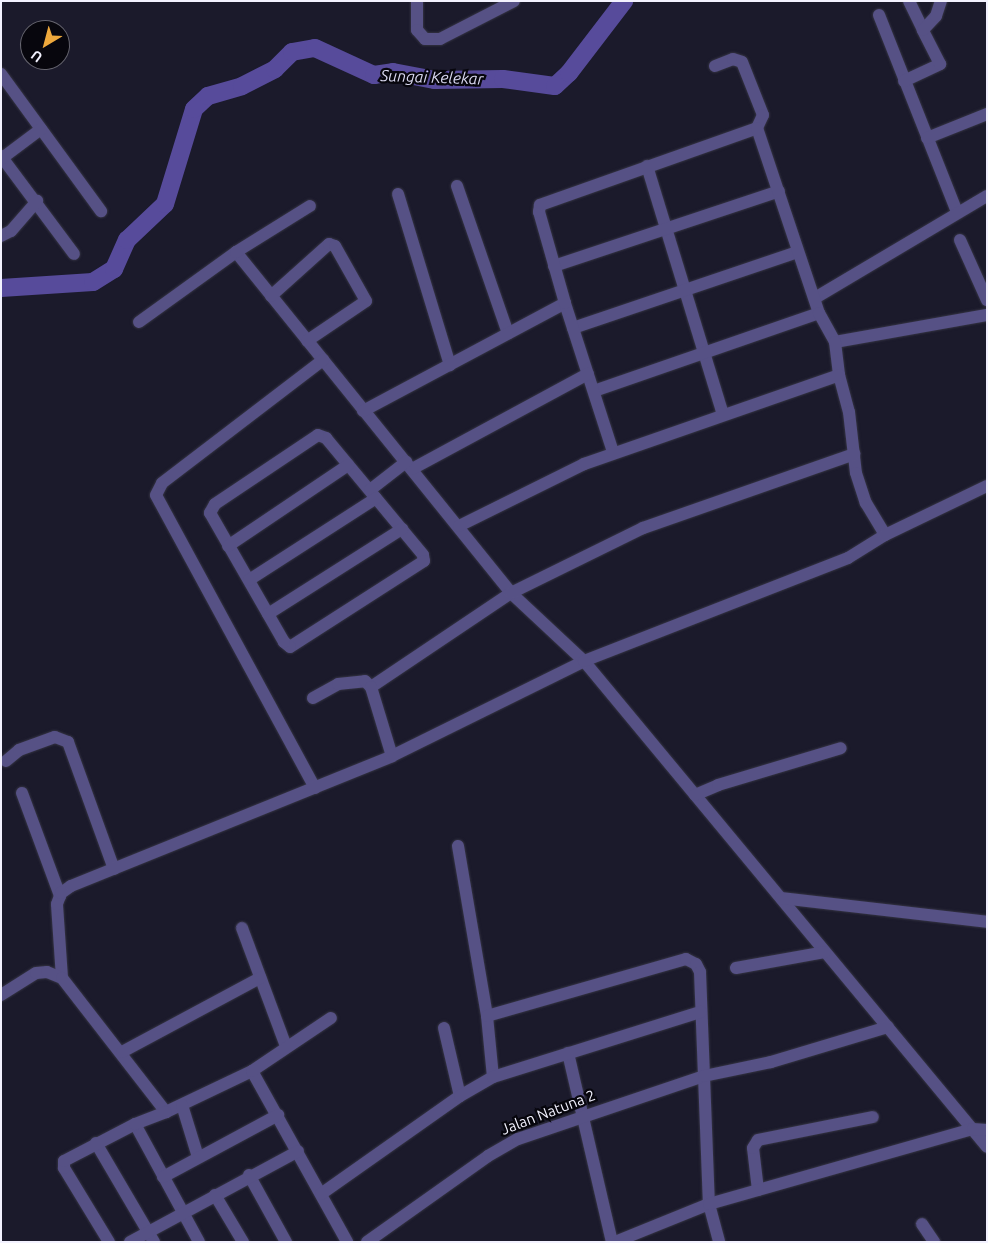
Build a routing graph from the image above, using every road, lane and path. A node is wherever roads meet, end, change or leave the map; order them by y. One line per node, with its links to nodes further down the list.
1 (417, 1): 2 (street)
2 (514, 1)
3 (909, 1): 6 (street)
4 (941, 1): 6 (street)
5 (879, 15): 9 (street)
6 (923, 30): 9 (street)
7 (715, 66): 11 (street)
8 (1, 74): 12 (street)
9 (904, 81): 13 (street)
10 (987, 114): 13 (street)
11 (757, 128): 15 (street); 17 (street)
12 (41, 129): 14 (street); 22 (street)
13 (927, 138): 23 (street)
14 (2, 157): 20 (street)
15 (647, 166): 24 (street); 30 (street)
16 (458, 186): 40 (street)
17 (779, 191): 24 (street); 28 (street)
18 (398, 194): 45 (street)
19 (987, 196): 23 (street)
20 (37, 201): 25 (street); 29 (street)
21 (310, 206): 27 (street)
22 (101, 211)
23 (957, 212): 33 (street)
24 (667, 228): 30 (street); 31 (street)
25 (1, 236)
26 (960, 240): 34 (street)
27 (236, 252): 32 (street); 38 (street)
28 (798, 252): 31 (street); 33 (street)
29 (74, 254)
30 (554, 266): 35 (street)
31 (686, 290): 39 (street); 43 (street)
32 (271, 296): 41 (street); 41 (street)
33 (815, 298): 36 (street)
34 (987, 300)
35 (565, 303): 39 (street); 40 (street)
36 (819, 313): 42 (street); 43 (street)
37 (987, 315): 42 (street)
38 (139, 322)
39 (573, 328): 46 (street)
40 (508, 333): 45 (street)
41 (307, 341): 44 (street)
42 (835, 342): 47 (street)
43 (706, 353): 48 (street); 50 (street)
44 (323, 360): 49 (street); 70 (street)
45 (450, 365): 49 (street)
46 (588, 374): 48 (street); 54 (street)
47 (839, 375): 50 (street); 52 (street)
48 (594, 391): 51 (street)
49 (363, 411): 54 (street)
50 (723, 415): 51 (street)
51 (613, 452): 57 (street)
52 (854, 454): 59 (street); 62 (street)
53 (348, 465): 56 (street); 60 (street); 60 (street)
54 (409, 465): 56 (street); 57 (street)
55 (987, 486): 59 (street)
56 (373, 494): 58 (street); 61 (street)
57 (459, 526): 62 (street)
58 (402, 529): 63 (street); 63 (street)
59 (885, 535): 64 (street)
60 (228, 546): 61 (street)
61 (249, 580): 63 (street)
62 (511, 593): 64 (street); 65 (street)
63 (268, 614)
64 (584, 661): 68 (street); 72 (street)
65 (371, 687): 66 (street); 68 (street)
66 (313, 698)
67 (842, 748): 72 (street)
68 (392, 756): 70 (street)
69 (6, 761): 74 (street)
70 (315, 788): 74 (street)
71 (22, 793): 75 (street)
72 (695, 795): 76 (street)
73 (458, 846): 85 (street)
74 (114, 868): 75 (street)
75 (60, 896): 81 (street)
76 (781, 898): 77 (street); 79 (street)
77 (987, 922)
78 (242, 928): 82 (street)
79 (825, 952): 80 (street); 87 (street)
80 (736, 968)
81 (62, 978): 83 (street); 90 (street)
82 (260, 978): 89 (street); 90 (street)
83 (1, 994)
84 (701, 1012): 85 (street); 91 (street); 93 (street)
85 (487, 1016): 94 (street)
86 (331, 1018): 89 (street)
87 (888, 1027): 93 (street, Jalan Natuna 2); 102 (street)
88 (444, 1028): 95 (street)
89 (286, 1046): 92 (street)
90 (122, 1052): 97 (street)
91 (568, 1053): 94 (street); 99 (street)
92 (252, 1070): 96 (street); 98 (street)
93 (704, 1076): 99 (street, Jalan Natuna 2); 113 (street)
94 (493, 1077): 95 (street)
95 (460, 1096): 111 (street)
96 (182, 1105): 97 (street); 107 (street)
97 (166, 1112): 101 (street)
98 (278, 1115): 106 (street); 107 (street)
99 (583, 1115): 123 (street, Jalan Natuna 2); 124 (street)
100 (873, 1117): 110 (street)
101 (135, 1124): 104 (street); 109 (street)
102 (973, 1129): 103 (street); 105 (street); 110 (street)
103 (987, 1130)
104 (96, 1143): 116 (street); 117 (street)
105 (987, 1147)
106 (298, 1151): 108 (street); 111 (street)
107 (198, 1157): 109 (street)
108 (248, 1176): 112 (street); 121 (street)
109 (163, 1177): 114 (street)
110 (758, 1190): 113 (street)
111 (321, 1194): 122 (street)
112 (215, 1195): 114 (street); 120 (street)
113 (710, 1204): 124 (street); 125 (street)
114 (182, 1213): 116 (street); 119 (street)
115 (922, 1224): 126 (street)
116 (151, 1237): 118 (street)
117 (109, 1242)
118 (130, 1242)
119 (199, 1242)
120 (242, 1242)
121 (286, 1242)
122 (347, 1242)
123 (367, 1242)
124 (614, 1242)
125 (719, 1242)
126 (934, 1242)

